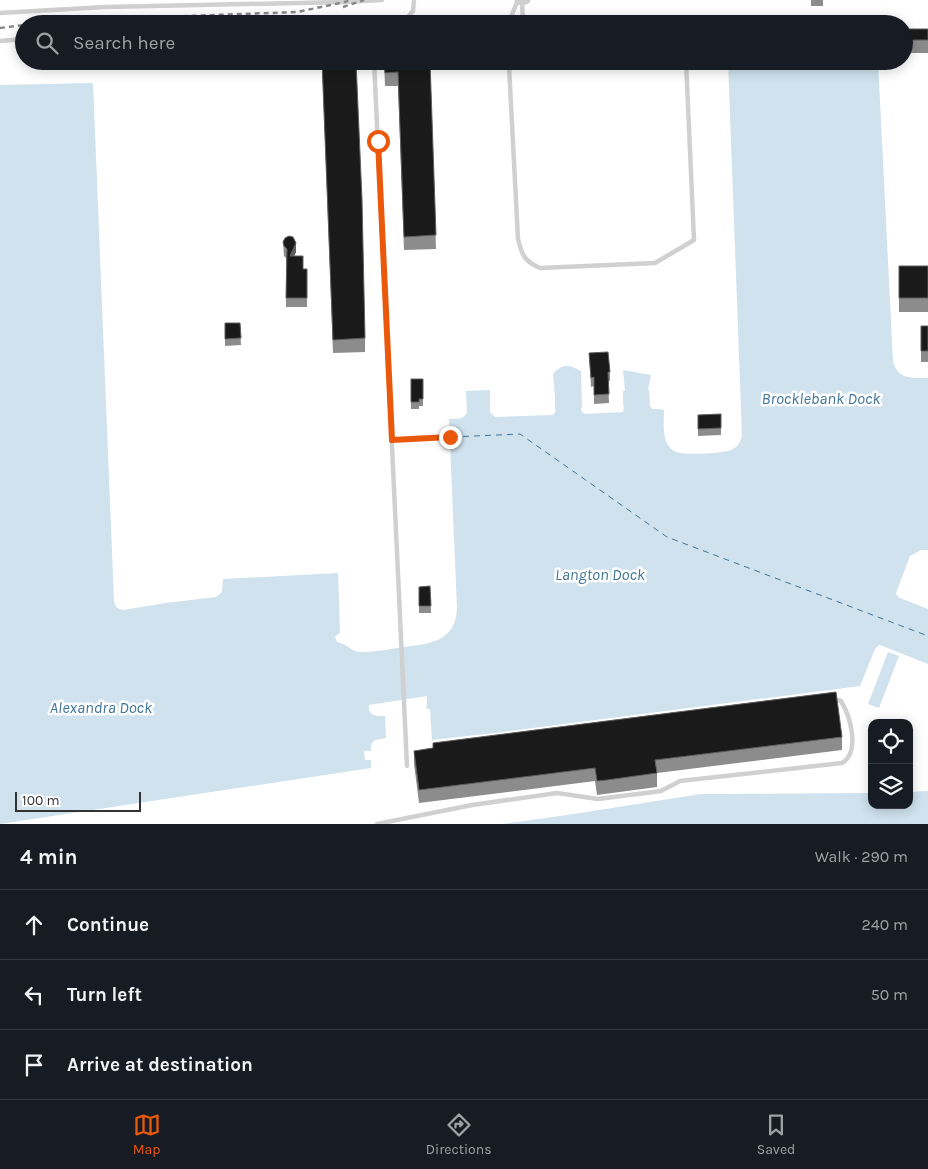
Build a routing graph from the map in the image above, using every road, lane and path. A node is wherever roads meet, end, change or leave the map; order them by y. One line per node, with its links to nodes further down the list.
1 (382, 0): 4 (lane)
2 (414, 0): 5 (lane)
3 (521, 0): 6 (lane); 7 (lane)
4 (0, 13)
5 (410, 15)
6 (513, 15)
7 (522, 15)
8 (15, 40): 9 (lane)
9 (0, 41)
10 (374, 70): 14 (lane)
11 (509, 70): 12 (lane)
12 (686, 70)
13 (450, 437): 14 (lane)
14 (392, 440): 16 (lane)
15 (822, 701): 17 (lane)
16 (406, 766)
17 (377, 824)

